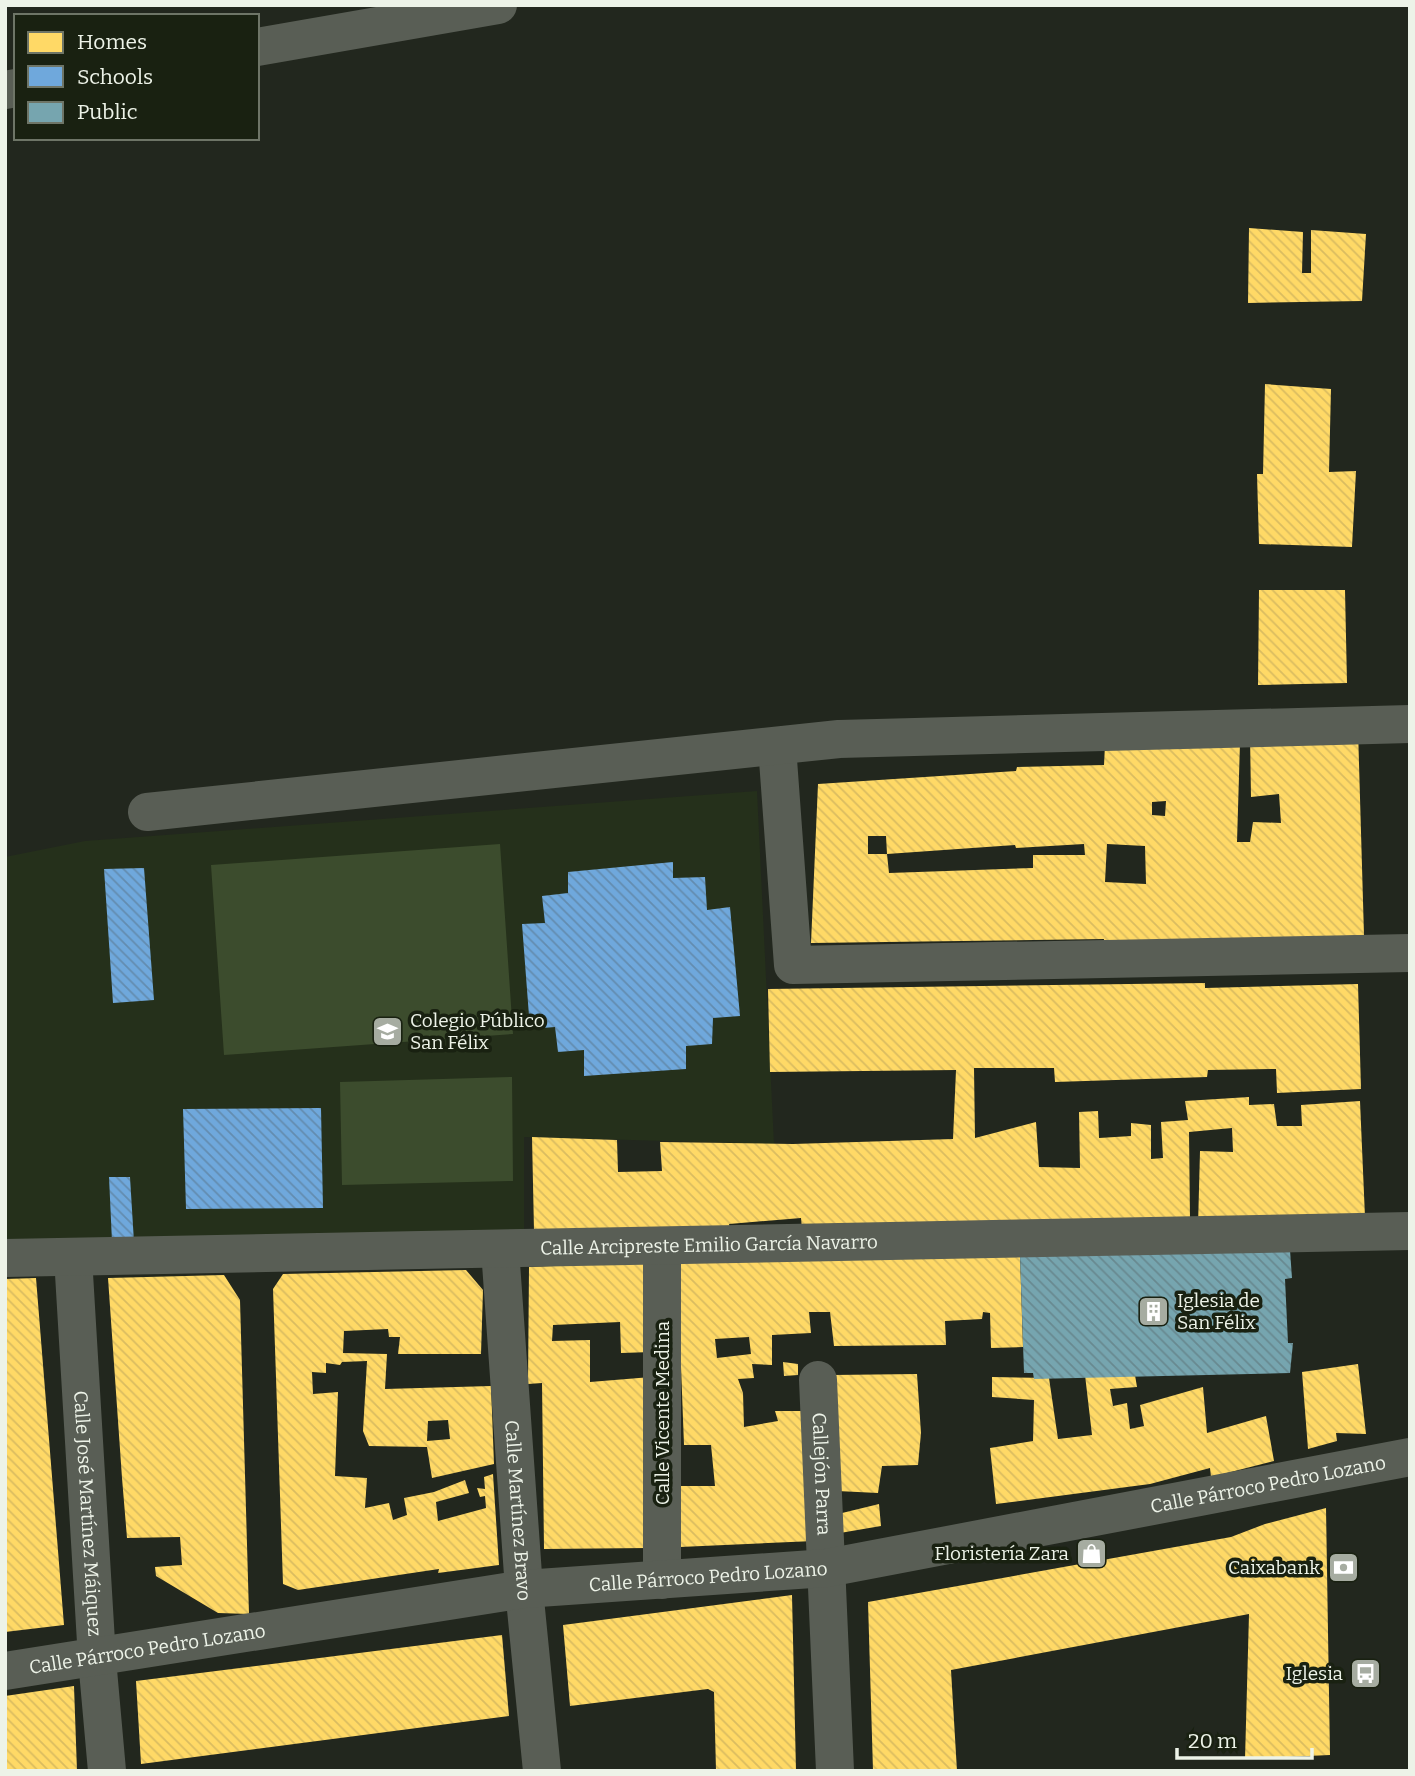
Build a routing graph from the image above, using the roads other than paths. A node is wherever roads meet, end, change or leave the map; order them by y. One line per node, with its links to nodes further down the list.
1 (498, 5): 2 (street)
2 (259, 47)
3 (1410, 724): 4 (street)
4 (777, 746): 5 (street); 6 (street)
5 (147, 811)
6 (1410, 953)
7 (1410, 1231): 8 (street, Calle Arcipreste Emilio García Navarro)
8 (662, 1246): 9 (street, Calle Arcipreste Emilio García Navarro); 15 (street, Calle Vicente Medina)
9 (500, 1249): 10 (street, Calle Arcipreste Emilio García Navarro); 16 (street, Calle Martínez Bravo)
10 (73, 1257): 11 (street, Calle Arcipreste Emilio García Navarro); 17 (street, Calle José Martínez Máiquez)
11 (5, 1258)
12 (818, 1380): 14 (street, Callejón Parra)
13 (1410, 1457): 14 (street, Calle Párroco Pedro Lozano)
14 (827, 1568): 15 (street, Calle Párroco Pedro Lozano); 21 (street, Callejón Parra)
15 (662, 1580): 16 (street, Calle Párroco Pedro Lozano)
16 (524, 1589): 17 (street, Calle Párroco Pedro Lozano); 20 (street, Calle Martínez Bravo)
17 (97, 1659): 18 (street, Calle Párroco Pedro Lozano); 19 (street, Calle José Martínez Máiquez)
18 (5, 1671)
19 (107, 1771)
20 (542, 1771)
21 (835, 1771)

